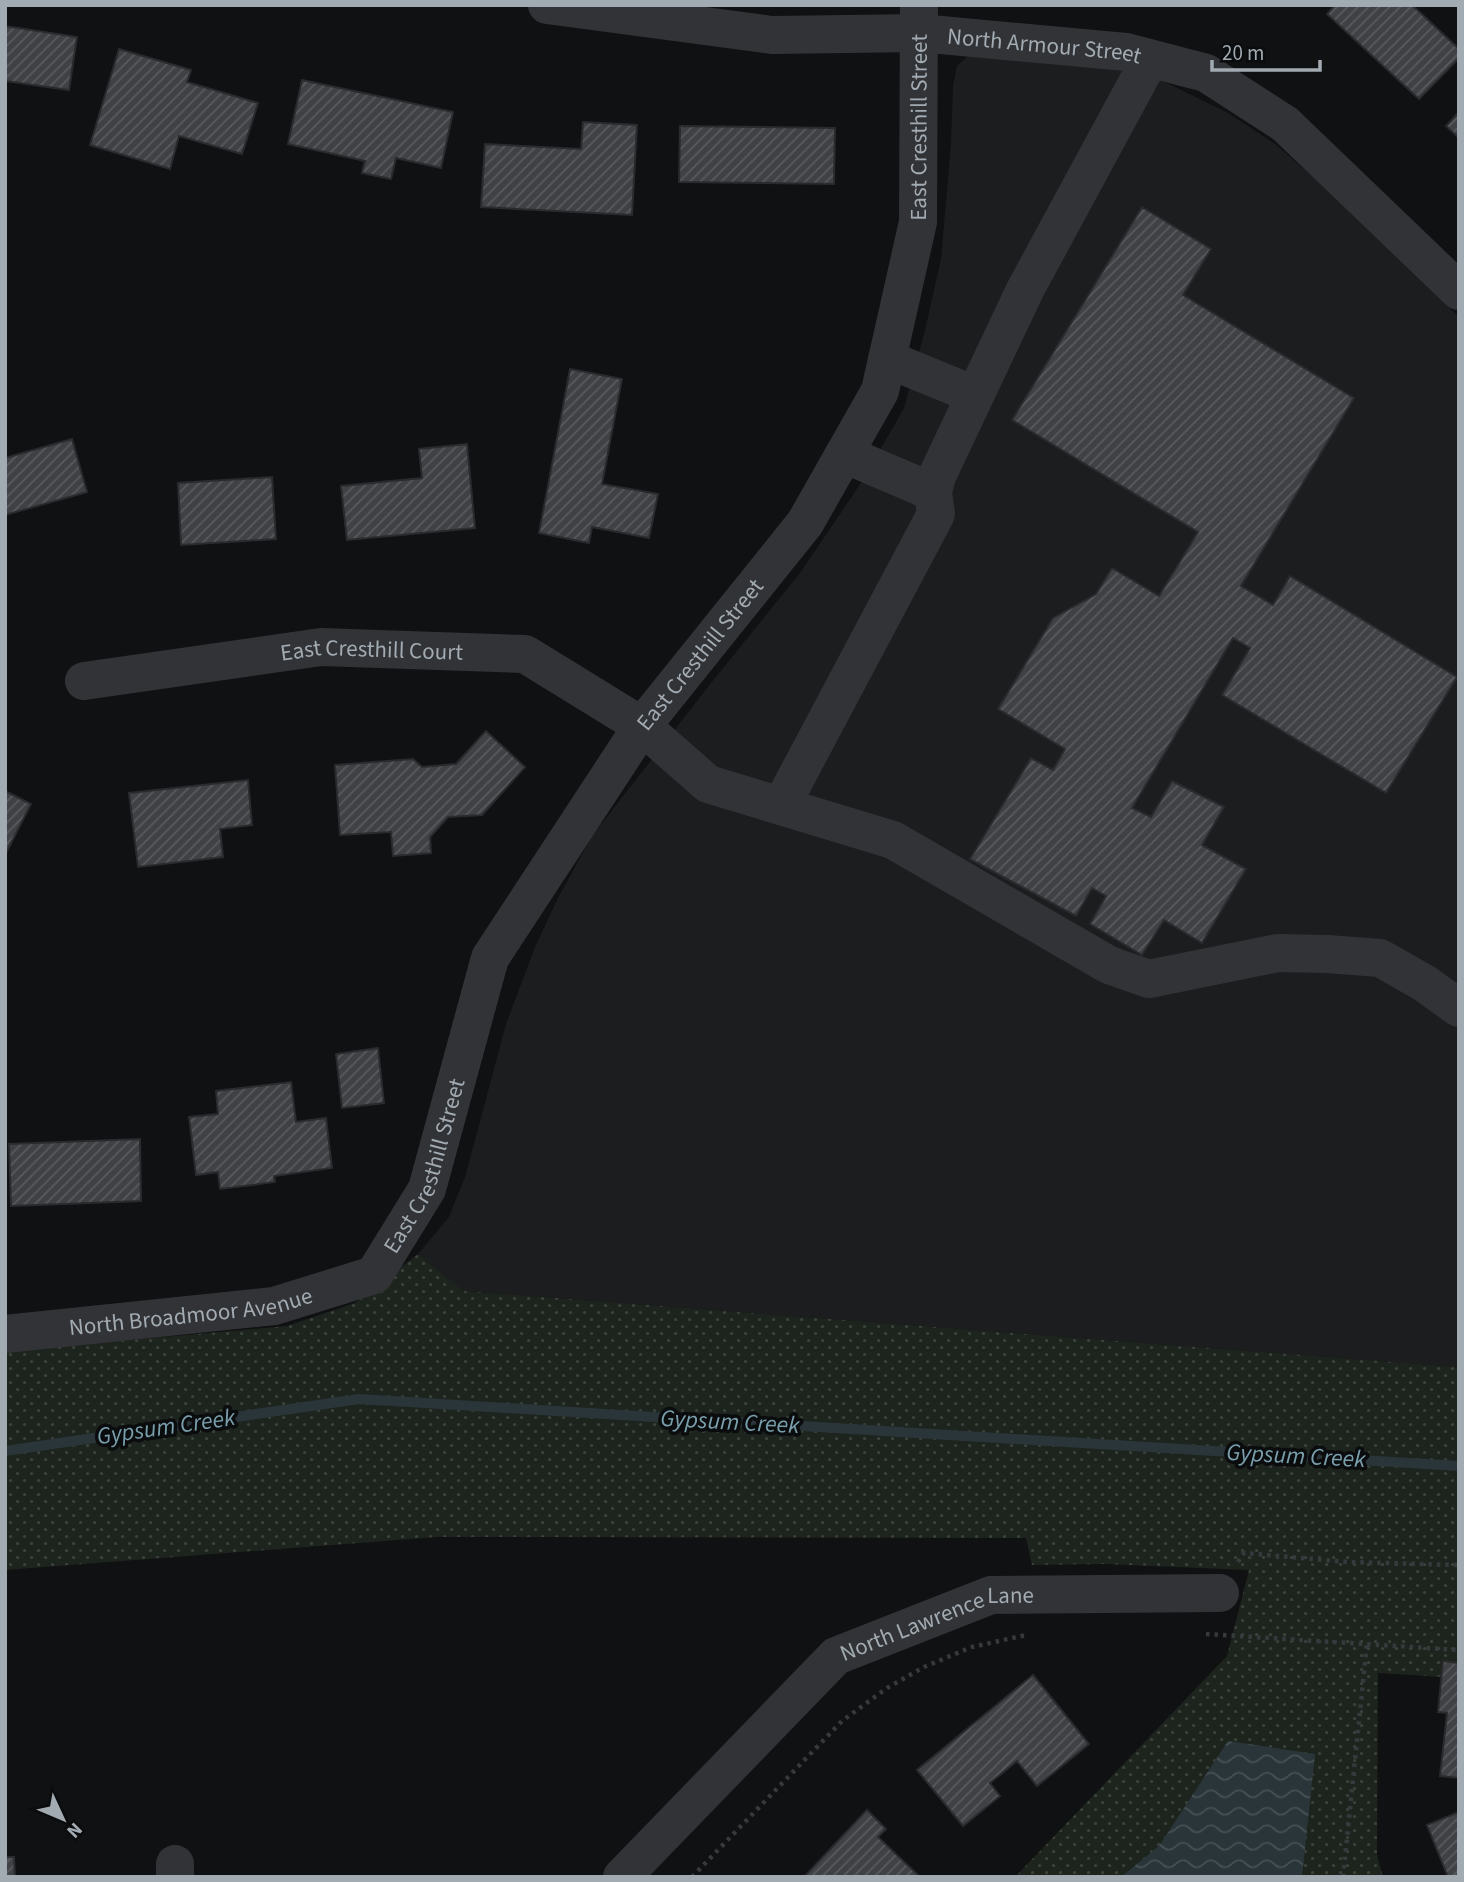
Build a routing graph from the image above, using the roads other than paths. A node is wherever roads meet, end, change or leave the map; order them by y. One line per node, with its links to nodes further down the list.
1 (547, 5): 2 (street, North Armour Street)
2 (919, 19): 3 (street, North Armour Street); 5 (street, East Cresthill Street)
3 (1150, 59): 4 (street, North Armour Street); 6 (street)
4 (1459, 291)
5 (887, 359): 6 (street); 7 (street, East Cresthill Street)
6 (975, 395): 8 (street)
7 (844, 454): 8 (street); 10 (street, East Cresthill Street)
8 (933, 492): 11 (street)
9 (84, 681): 10 (street, East Cresthill Court)
10 (642, 726): 11 (street, East Cresthill Court); 13 (street, East Cresthill Street)
11 (781, 806): 12 (street, East Cresthill Court)
12 (1459, 1008)
13 (374, 1275): 14 (street, North Broadmoor Avenue)
14 (5, 1334)
15 (1220, 1593): 16 (street, North Lawrence Lane)
16 (622, 1877)

